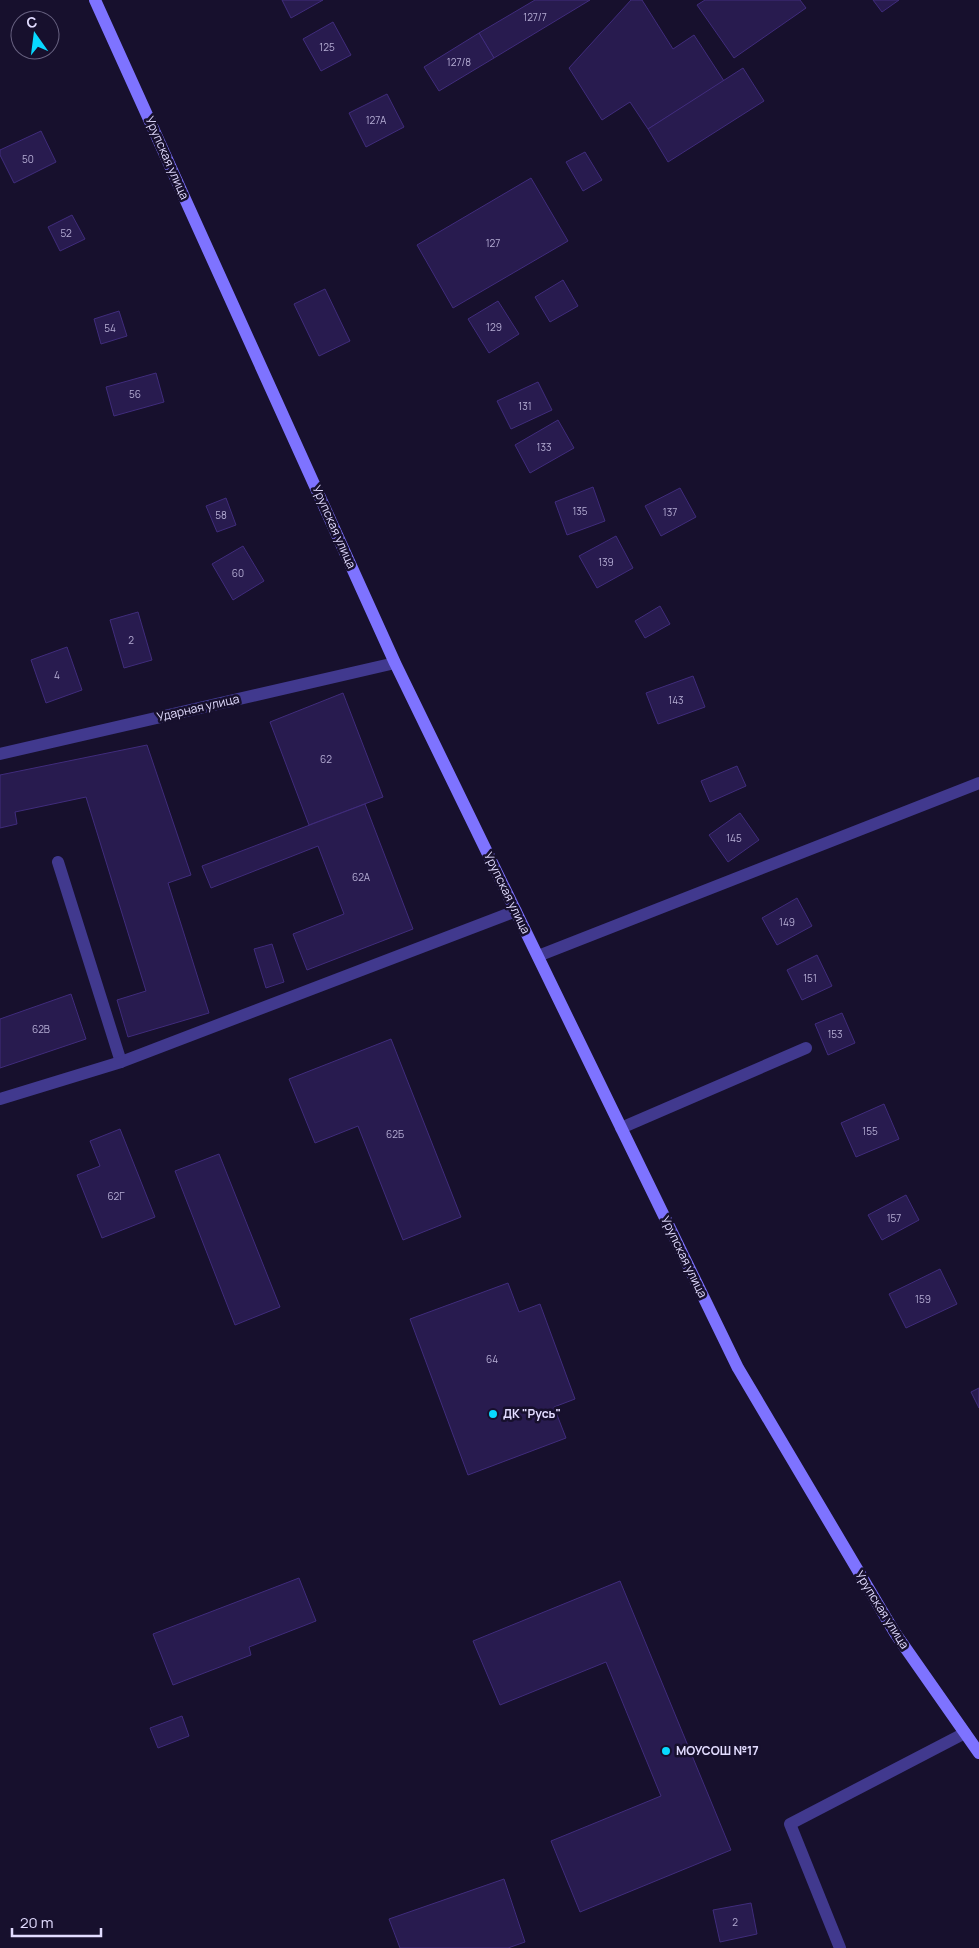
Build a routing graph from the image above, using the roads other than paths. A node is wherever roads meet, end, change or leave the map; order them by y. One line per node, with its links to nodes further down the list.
1 (95, 0): 2 (street, Урупская улица)
2 (395, 663): 3 (street, Ударная улица); 6 (street, Урупская улица)
3 (0, 754)
4 (979, 783): 7 (street)
5 (58, 862): 9 (street)
6 (516, 911): 7 (street, Урупская улица); 9 (street)
7 (538, 956): 11 (street, Урупская улица)
8 (806, 1048): 11 (street)
9 (121, 1062): 10 (street)
10 (0, 1099)
11 (621, 1128): 12 (street, Урупская улица)
12 (965, 1733): 13 (street, Урупская улица); 14 (street)
13 (979, 1753)
14 (840, 1948)

